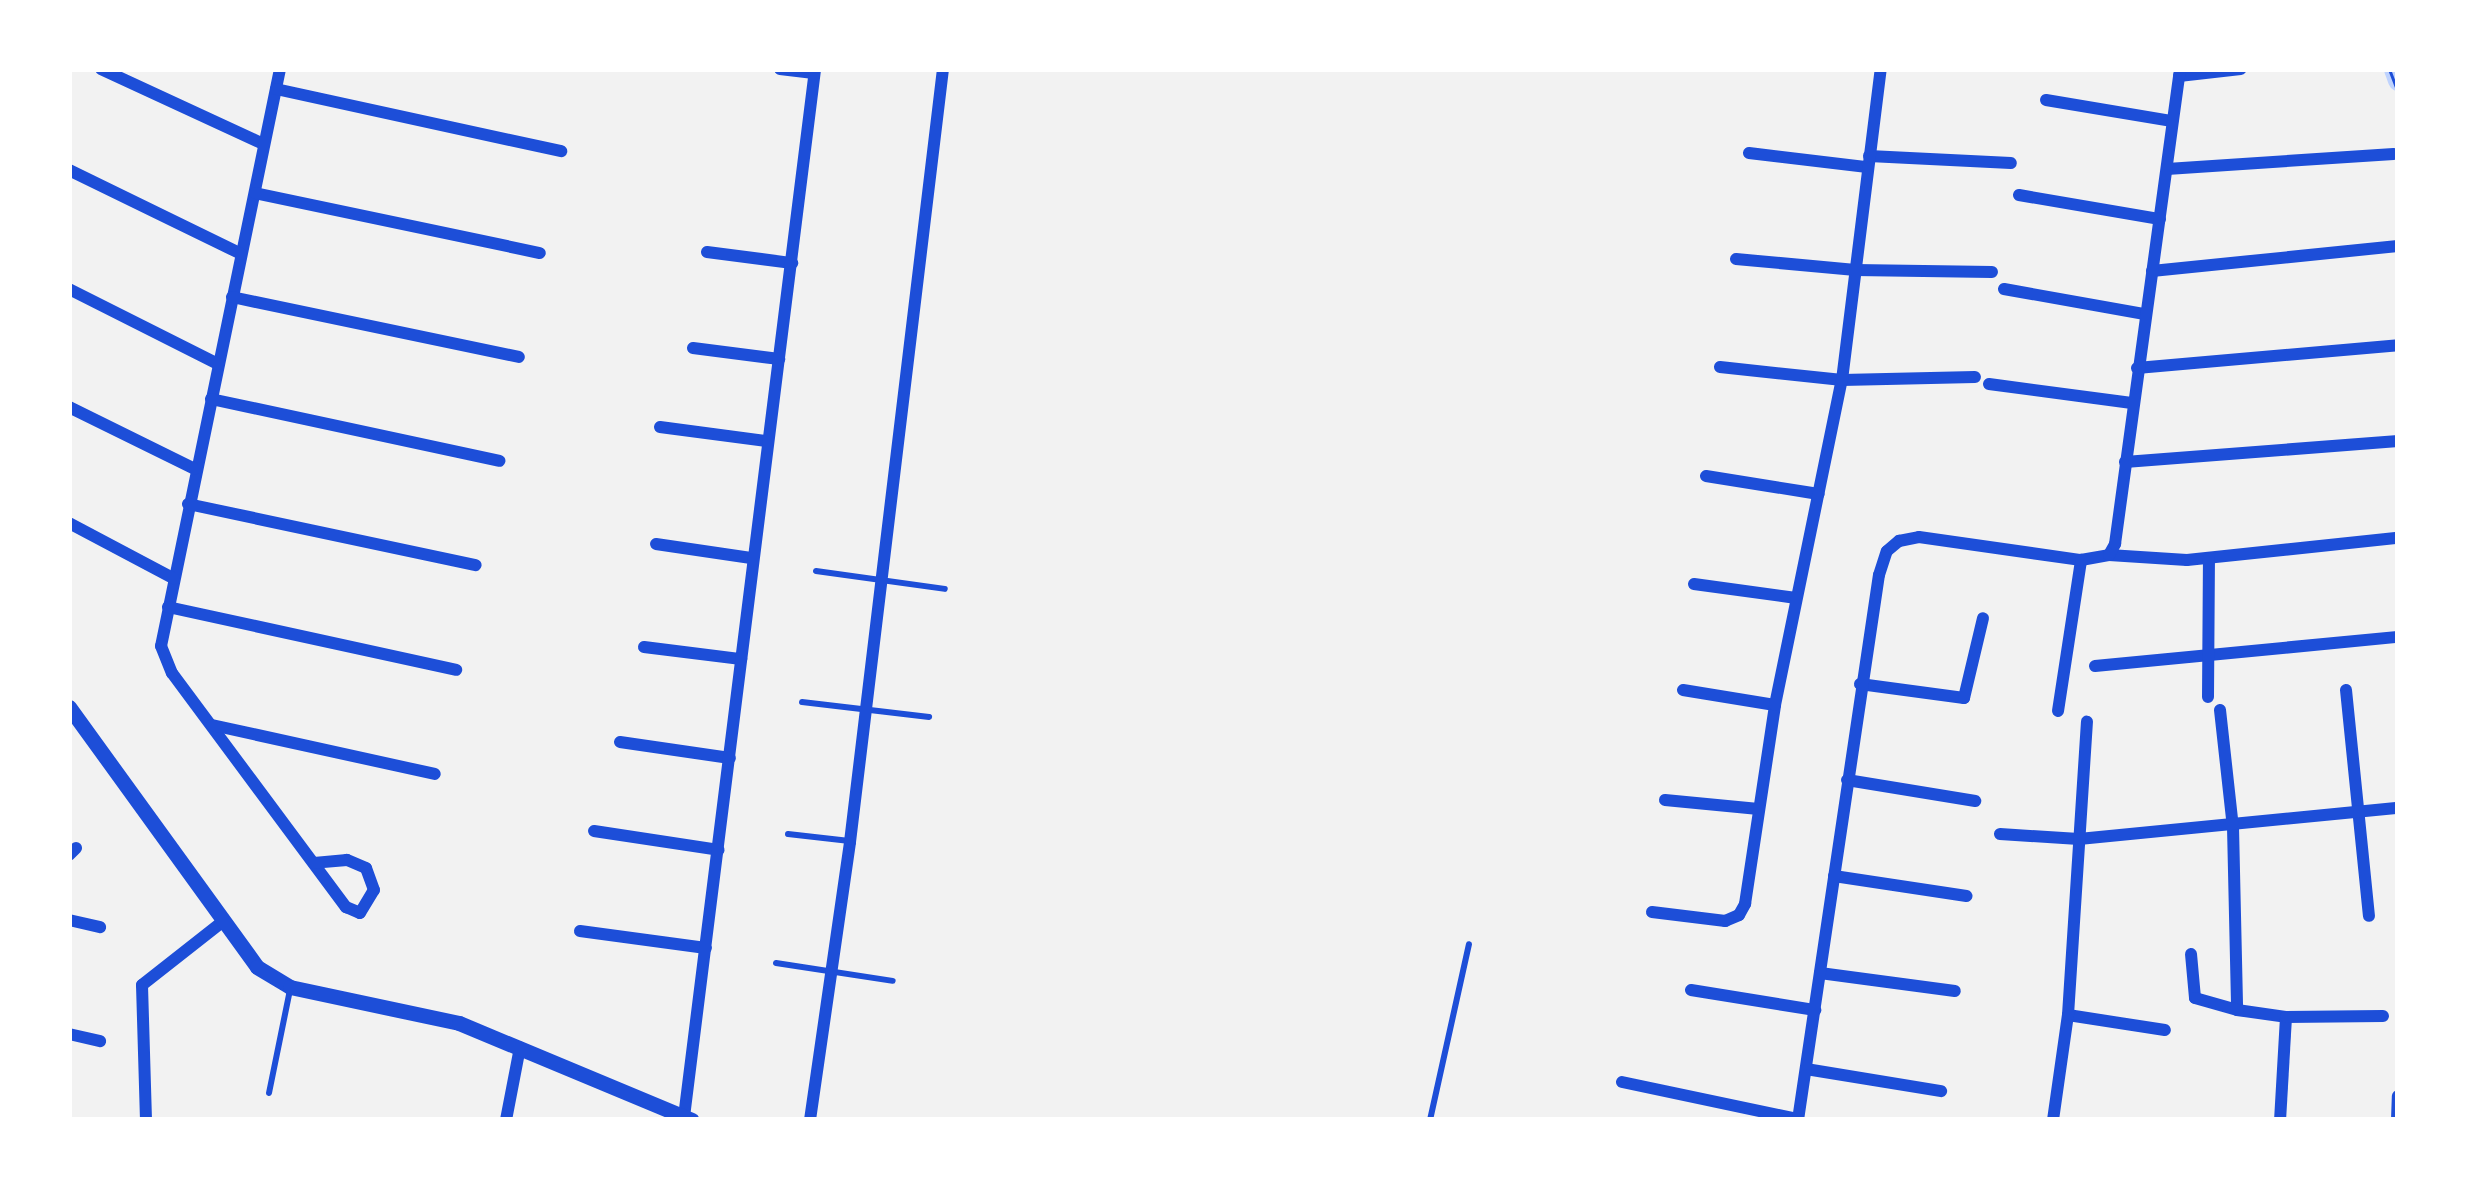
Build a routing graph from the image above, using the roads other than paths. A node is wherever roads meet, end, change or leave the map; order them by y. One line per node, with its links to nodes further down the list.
1 (280, 69): 9 (street)
2 (780, 69): 7 (street)
3 (943, 69): 68 (street)
4 (1881, 69): 16 (street)
5 (2241, 69): 8 (street)
6 (107, 70): 12 (street)
7 (814, 71): 28 (street)
8 (2179, 72): 11 (street)
9 (276, 89): 12 (street); 13 (street)
10 (2046, 100): 11 (street)
11 (2173, 121): 18 (street)
12 (263, 144): 20 (street)
13 (561, 151)
14 (1749, 153): 16 (street)
15 (2394, 154): 18 (street)
16 (1868, 162): 17 (street); 29 (street)
17 (2012, 163)
18 (2167, 169): 22 (street)
19 (69, 170): 26 (street)
20 (255, 193): 25 (street); 26 (street)
21 (2019, 195): 22 (street)
22 (2159, 219): 30 (street)
23 (2398, 247): 30 (street)
24 (706, 252): 28 (street)
25 (540, 253)
26 (241, 254): 34 (street)
27 (1736, 259): 29 (street)
28 (792, 263): 39 (street)
29 (1855, 270): 31 (street); 44 (street)
30 (2152, 271): 35 (street)
31 (1992, 272)
32 (69, 289): 40 (street)
33 (2004, 290): 35 (street)
34 (232, 297): 38 (street); 40 (street)
35 (2145, 314): 42 (street)
36 (2398, 345): 42 (street)
37 (693, 348): 39 (street)
38 (519, 358)
39 (779, 358): 50 (street)
40 (218, 364): 46 (street)
41 (1720, 368): 44 (street)
42 (2137, 368): 47 (street)
43 (1975, 376): 44 (street)
44 (1842, 380): 56 (street)
45 (1989, 384): 47 (street)
46 (211, 399): 52 (street); 54 (street)
47 (2132, 403): 53 (street)
48 (69, 407): 54 (street)
49 (660, 427): 50 (street)
50 (766, 441): 62 (street)
51 (2398, 441): 53 (street)
52 (499, 460)
53 (2125, 462): 61 (street)
54 (195, 469): 57 (street)
55 (1706, 476): 56 (street)
56 (1819, 494): 71 (street)
57 (188, 504): 65 (street); 67 (street)
58 (69, 523): 67 (street)
59 (2398, 538): 63 (street)
60 (656, 544): 62 (street)
61 (2109, 555): 63 (street); 64 (street)
62 (751, 558): 77 (street)
63 (2209, 558): 76 (street)
64 (2081, 560): 80 (street); 89 (street)
65 (476, 565)
66 (816, 571): 68 (lane)
67 (173, 578): 72 (street)
68 (882, 581): 70 (lane); 87 (street)
69 (1694, 584): 71 (street)
70 (945, 589)
71 (1796, 598): 85 (street)
72 (168, 607): 79 (street); 92 (street)
73 (1983, 618): 80 (street)
74 (2398, 637): 76 (street)
75 (644, 646): 77 (street)
76 (2207, 655): 78 (street); 83 (street)
77 (741, 659): 94 (street)
78 (2095, 666)
79 (456, 670)
80 (1860, 684): 96 (street)
81 (1683, 690): 85 (street)
82 (2345, 690): 101 (street)
83 (2208, 697)
84 (802, 702): 87 (lane)
85 (1775, 705): 100 (street)
86 (69, 707): 115 (street)
87 (866, 708): 90 (lane); 107 (street)
88 (2220, 710): 102 (street)
89 (2058, 711)
90 (929, 717)
91 (2087, 722): 106 (street)
92 (211, 725): 95 (street); 109 (street)
93 (620, 742): 94 (street)
94 (730, 758): 108 (street)
95 (436, 774)
96 (1847, 780): 98 (street); 110 (street)
97 (1665, 800): 100 (street)
98 (1975, 801)
99 (2398, 808): 101 (street)
100 (1759, 809): 112 (street)
101 (2360, 813): 102 (street); 113 (street)
102 (2234, 827): 106 (street); 129 (street)
103 (594, 831): 108 (street)
104 (788, 834): 107 (lane)
105 (2000, 834): 106 (street)
106 (2079, 838): 130 (street)
107 (850, 842): 122 (street)
108 (719, 850): 119 (street)
109 (314, 863): 109 (street)
110 (1834, 876): 111 (street); 123 (street)
111 (1966, 896)
112 (1652, 912)
113 (2369, 916)
114 (69, 920): 116 (street)
115 (222, 922): 125 (street); 145 (street)
116 (100, 927)
117 (580, 931): 119 (street)
118 (1469, 944): 148 (lane)
119 (706, 948): 143 (street)
120 (2191, 953): 129 (street)
121 (776, 963): 122 (lane)
122 (832, 971): 124 (lane); 147 (street)
123 (1820, 974): 127 (street); 128 (street)
124 (893, 981)
125 (290, 987): 136 (street); 140 (lane)
126 (1691, 991): 128 (street)
127 (1955, 991)
128 (1814, 1010): 137 (street)
129 (2237, 1010): 132 (street)
130 (2068, 1015): 133 (street); 149 (street)
131 (2383, 1016): 132 (street)
132 (2286, 1017): 150 (street)
133 (2165, 1030)
134 (69, 1034): 135 (street)
135 (100, 1041)
136 (520, 1047): 142 (street); 146 (street)
137 (1806, 1069): 139 (street); 144 (street)
138 (1622, 1082): 144 (street)
139 (1941, 1091)
140 (269, 1093)
141 (2398, 1096): 151 (street)
142 (664, 1114): 143 (street)
143 (688, 1118)
144 (1798, 1119)
145 (146, 1120)
146 (506, 1120)
147 (810, 1120)
148 (1430, 1120)
149 (2053, 1120)
150 (2280, 1120)
151 (2397, 1120)

